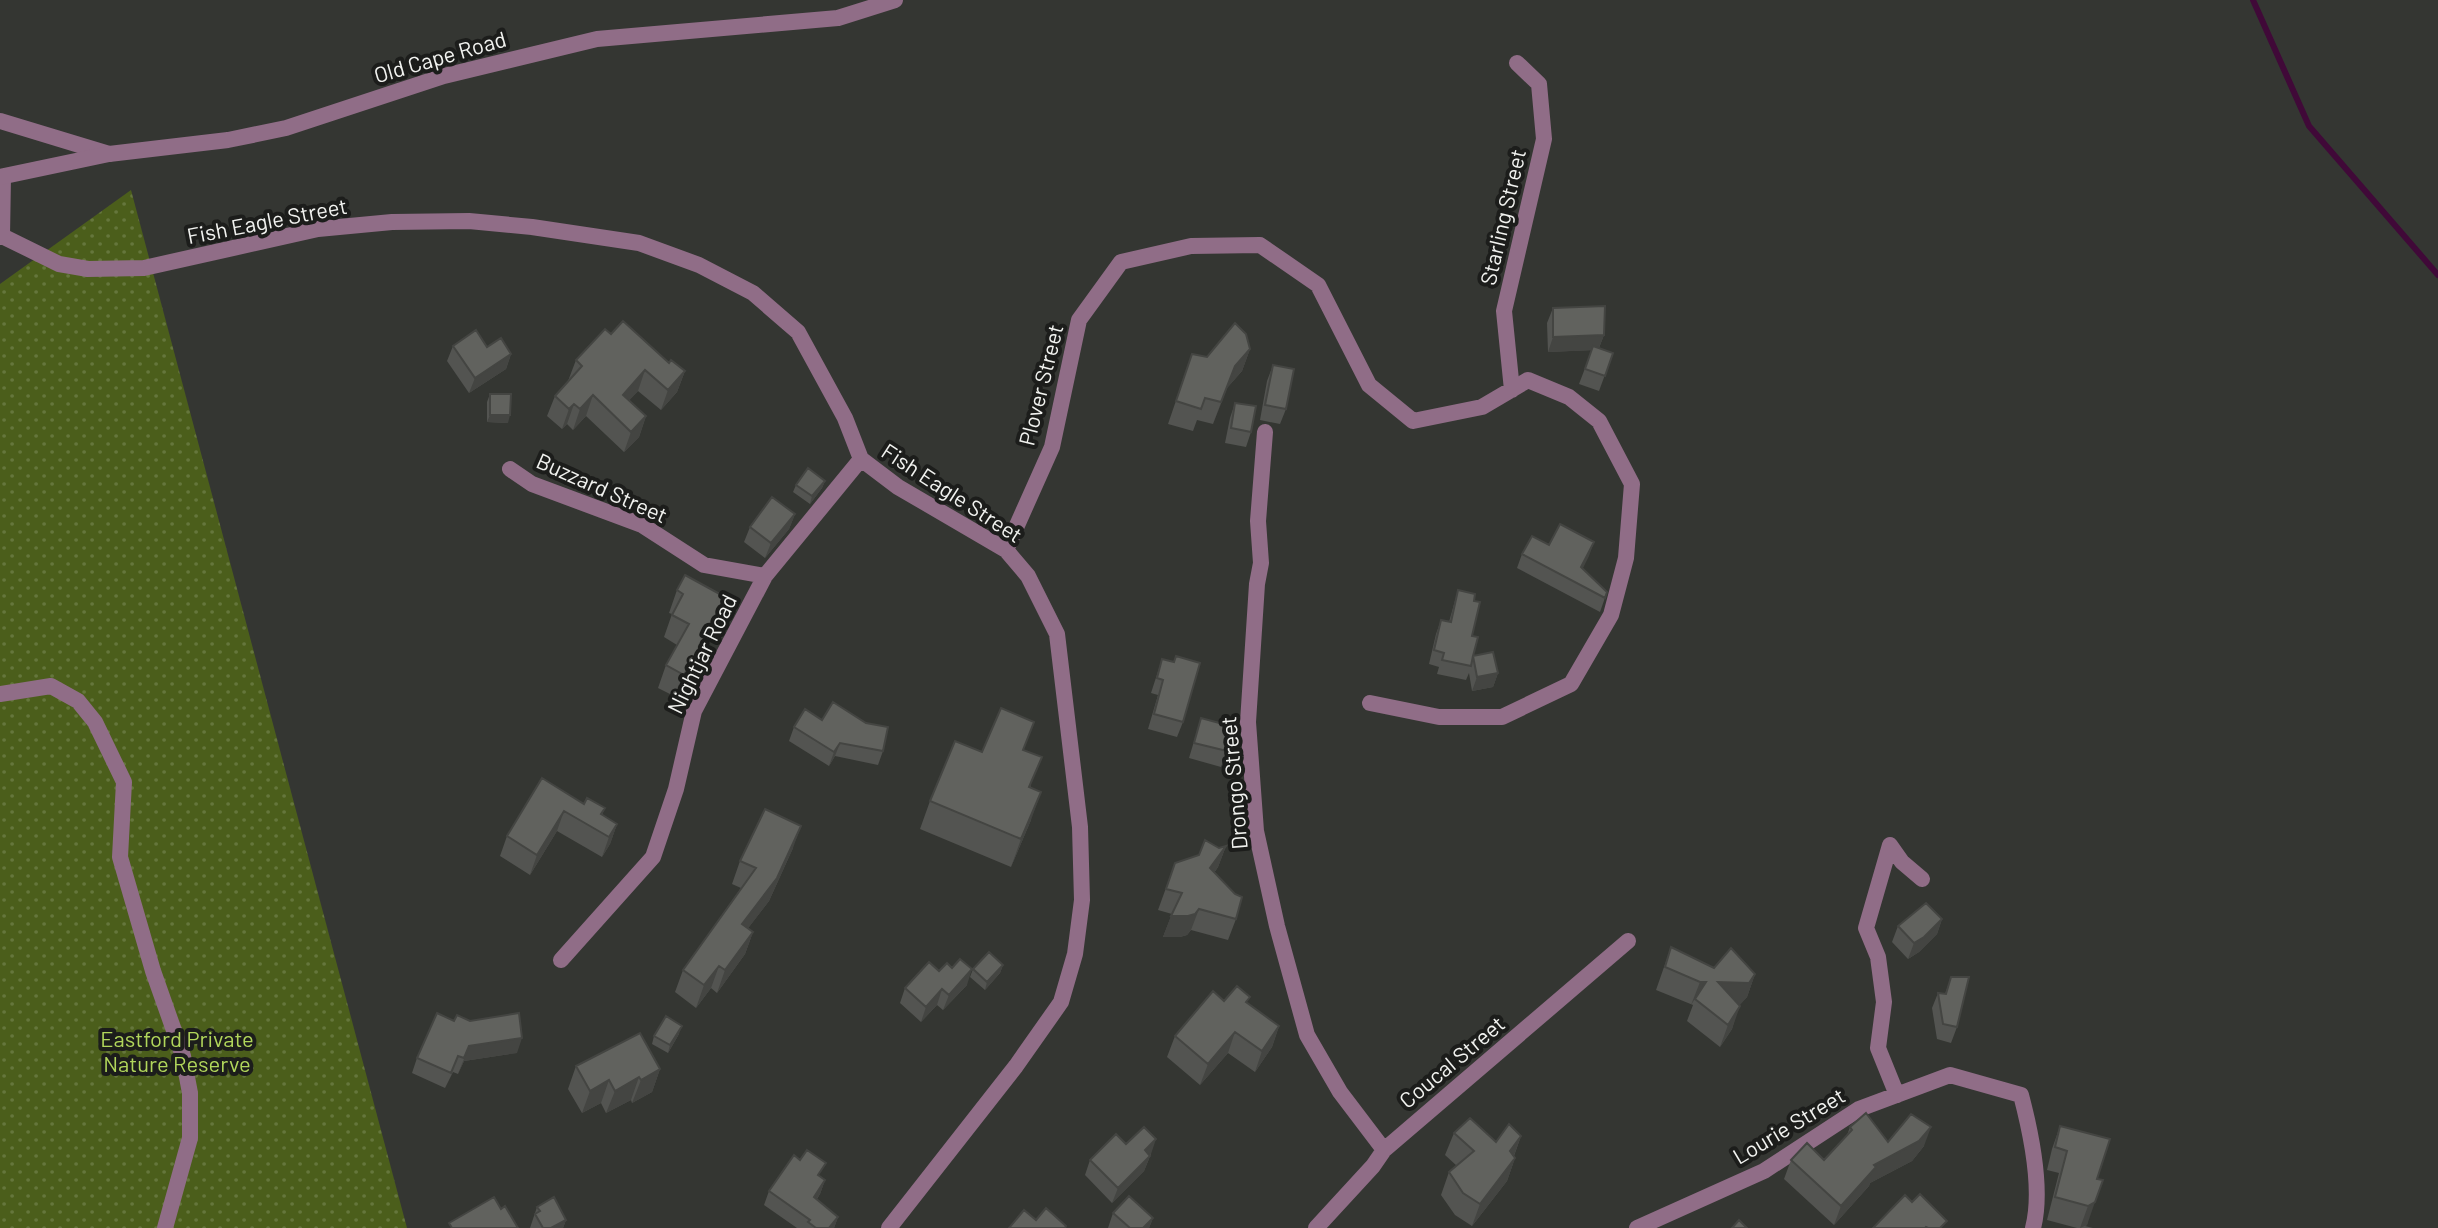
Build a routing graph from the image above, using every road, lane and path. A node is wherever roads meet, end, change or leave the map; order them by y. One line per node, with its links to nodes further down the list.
1 (895, 0): 4 (street, Old Cape Road)
2 (1517, 63): 7 (street, Starling Street)
3 (0, 121): 4 (street)
4 (109, 154): 5 (street, Old Cape Road)
5 (2, 177): 6 (street)
6 (1, 236): 9 (street, Fish Eagle Street)
7 (1512, 390): 11 (street, Plover Street); 14 (street, Plover Street)
8 (1265, 432): 19 (street, Drongo Street)
9 (861, 459): 11 (street, Fish Eagle Street); 12 (street, Nightjar Road)
10 (510, 469): 12 (street, Buzzard Street)
11 (1006, 550): 21 (street, Fish Eagle Street)
12 (765, 576): 17 (street, Nightjar Road)
13 (0, 694): 20 (street)
14 (1370, 703)
15 (1922, 879): 18 (street)
16 (1628, 941): 19 (street, Coucal Street)
17 (561, 960)
18 (1897, 1095): 23 (street, Lourie Street); 24 (street, Lourie Street)
19 (1384, 1150): 22 (street, Coucal Street)
20 (165, 1228)
21 (889, 1228)
22 (1316, 1228)
23 (1637, 1228)
24 (2033, 1228)

